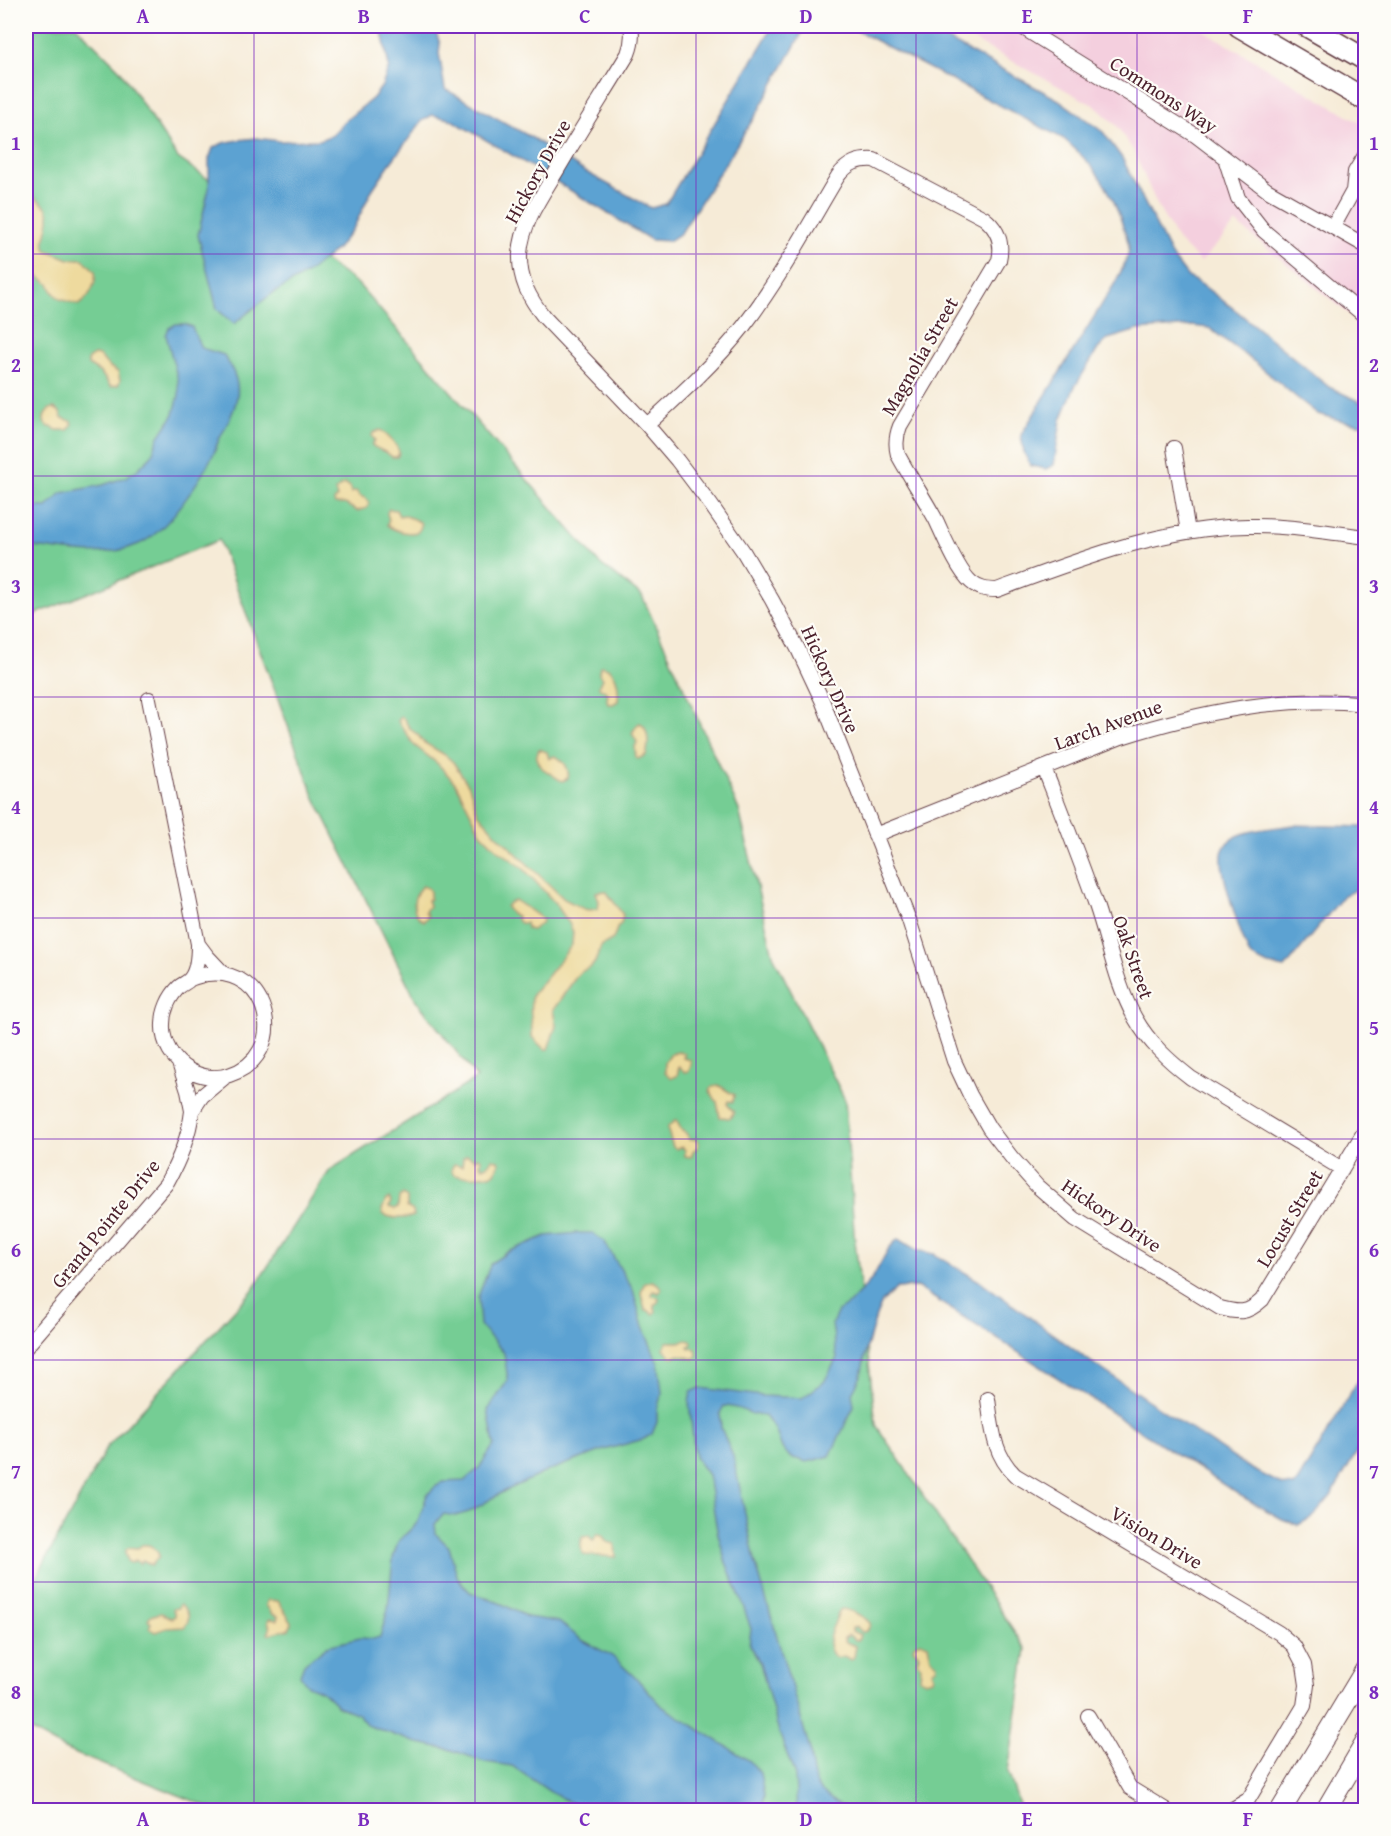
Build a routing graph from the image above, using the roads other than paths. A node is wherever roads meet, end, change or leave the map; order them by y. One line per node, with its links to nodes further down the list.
1 (631, 26): 16 (street, Hickory Drive)
2 (1020, 26): 10 (street, Commons Way)
3 (1239, 26): 8 (main road)
4 (1250, 26): 7 (main road)
5 (1307, 26): 6 (main road)
6 (1365, 60)
7 (1365, 88)
8 (1365, 100)
9 (1365, 154): 12 (street)
10 (1225, 158): 13 (street, Commons Way); 15 (street, Commons Way)
11 (1365, 183): 12 (street)
12 (1353, 191): 13 (street)
13 (1333, 227): 14 (street, Commons Way)
14 (1365, 246)
15 (1365, 317)
16 (647, 425): 18 (street, Magnolia Street); 23 (street, Hickory Drive)
17 (1174, 448): 18 (street)
18 (1188, 532): 19 (street, Magnolia Street)
19 (1365, 537)
20 (149, 699): 24 (street, Grand Pointe Drive)
21 (1365, 704): 22 (street, Larch Avenue)
22 (1044, 768): 23 (street, Larch Avenue); 31 (street, Oak Street)
23 (875, 835): 32 (street, Hickory Drive)
24 (198, 944): 25 (street, Grand Pointe Drive); 26 (street, Grand Pointe Drive)
25 (224, 974): 26 (street); 28 (street, Grand Pointe Drive)
26 (190, 979): 27 (street, Grand Pointe Drive)
27 (179, 1063): 28 (street); 29 (street, Grand Pointe Drive)
28 (225, 1076): 29 (street, Grand Pointe Drive)
29 (192, 1111): 33 (street, Grand Pointe Drive)
30 (1365, 1129): 31 (street, Locust Street)
31 (1342, 1169): 32 (street, Locust Street)
32 (1235, 1312)
33 (26, 1347)
34 (988, 1399): 39 (street, Vision Drive)
35 (1365, 1669): 40 (main road)
36 (1088, 1716): 38 (street)
37 (1365, 1742): 41 (main road)
38 (1166, 1810)
39 (1231, 1810)
40 (1281, 1810)
41 (1326, 1810)

